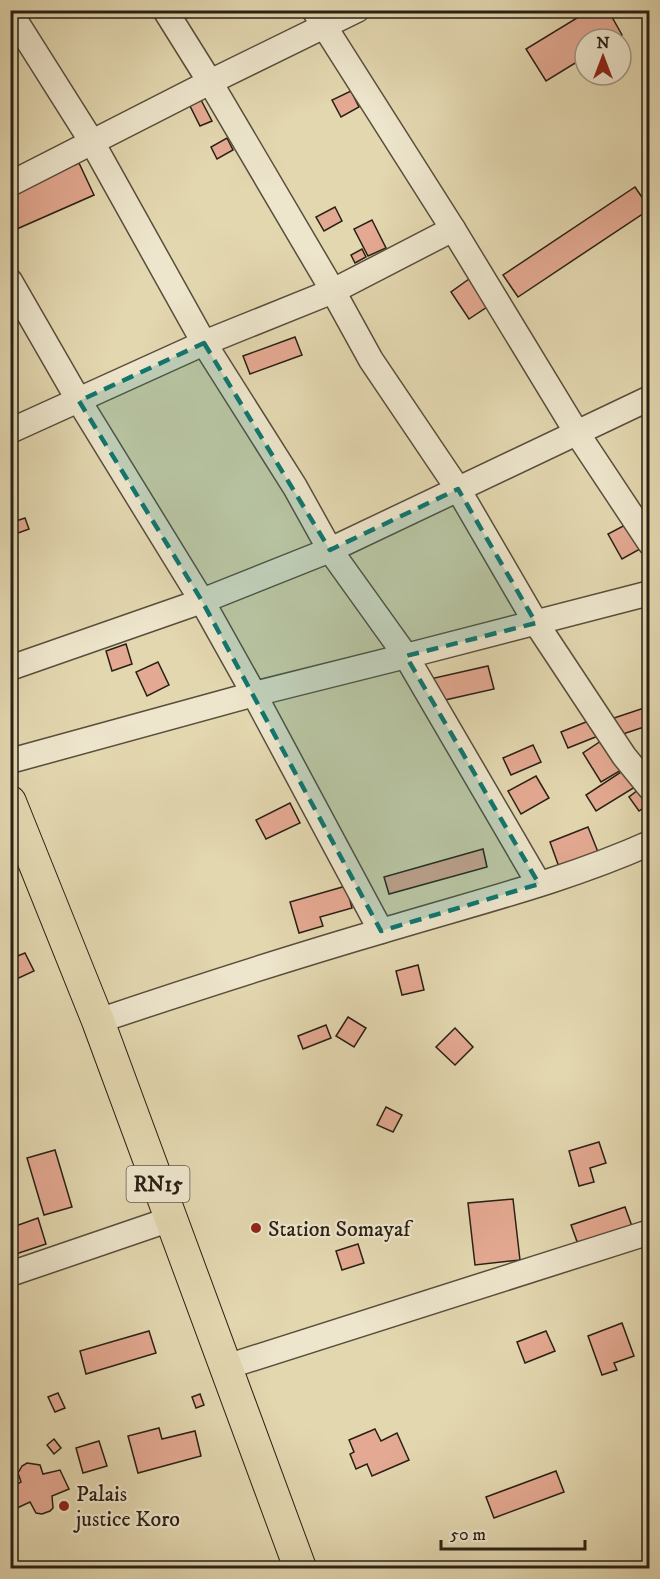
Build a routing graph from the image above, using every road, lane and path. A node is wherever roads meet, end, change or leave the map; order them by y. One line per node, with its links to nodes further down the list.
1 (165, 10): 5 (street)
2 (357, 10): 4 (street)
3 (10, 12): 6 (street)
4 (319, 19): 5 (street); 8 (street)
5 (210, 82): 6 (street); 10 (street)
6 (92, 142): 7 (street); 11 (street)
7 (10, 184)
8 (453, 229): 10 (street); 15 (street)
9 (10, 281): 13 (street)
10 (333, 291): 11 (street); 16 (street)
11 (204, 343): 13 (street); 18 (street)
12 (650, 398): 15 (street)
13 (79, 401): 14 (street); 20 (street)
14 (10, 431)
15 (577, 433): 16 (street); 17 (street)
16 (458, 489): 18 (street); 21 (street)
17 (650, 543)
18 (330, 550): 20 (street); 22 (street)
19 (650, 593): 21 (street)
20 (202, 601): 23 (street); 24 (street)
21 (536, 623): 22 (street); 26 (street)
22 (406, 656): 24 (street); 29 (street)
23 (10, 668)
24 (254, 694): 25 (street); 30 (street)
25 (10, 761)
26 (650, 788)
27 (10, 802): 31 (main road, RN15)
28 (650, 843): 29 (street)
29 (539, 884): 30 (street)
30 (381, 931): 31 (street)
31 (98, 1021): 32 (main road, RN15)
32 (171, 1219): 34 (street); 35 (main road, RN15)
33 (650, 1232): 35 (street)
34 (10, 1274)
35 (226, 1367): 36 (main road, RN15)
36 (300, 1569)

